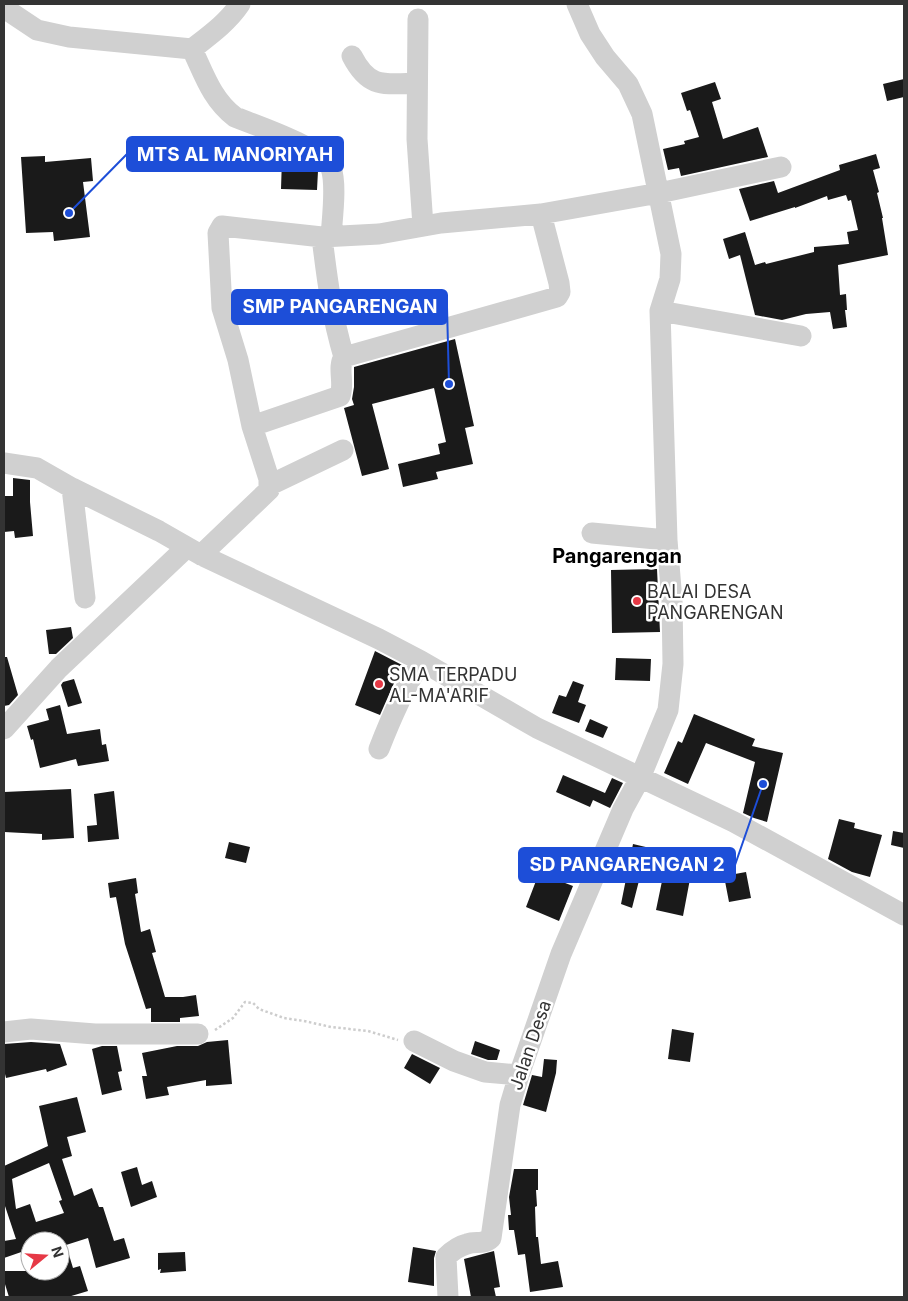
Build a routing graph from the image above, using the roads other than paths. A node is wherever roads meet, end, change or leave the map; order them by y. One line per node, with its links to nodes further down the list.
1 (4, 4): 5 (street)
2 (240, 4): 5 (street)
3 (577, 4): 9 (street, Jalan Desa)
4 (418, 19): 7 (street)
5 (192, 48): 12 (street)
6 (352, 56): 7 (street)
7 (417, 82): 11 (street)
8 (781, 167): 9 (street)
9 (659, 193): 10 (street); 13 (street, Jalan Desa)
10 (541, 214): 11 (street); 15 (street)
11 (423, 226): 12 (street)
12 (327, 237): 15 (street); 16 (street)
13 (660, 311): 14 (street); 22 (street, Jalan Desa)
14 (801, 336)
15 (344, 357): 16 (street)
16 (252, 426): 19 (street)
17 (344, 450): 19 (street)
18 (4, 463): 20 (street)
19 (270, 485): 23 (street)
20 (72, 488): 23 (street); 24 (street)
21 (592, 533): 22 (street)
22 (667, 540): 28 (street, Jalan Desa)
23 (194, 551): 25 (street); 26 (street)
24 (85, 598)
25 (421, 661): 27 (street); 28 (street)
26 (4, 730)
27 (380, 749)
28 (640, 778): 29 (street); 33 (street, Jalan Desa)
29 (904, 915)
30 (4, 1032): 31 (street)
31 (198, 1034)
32 (414, 1041): 33 (street)
33 (519, 1074): 34 (street, Jalan Desa)
34 (448, 1297)

